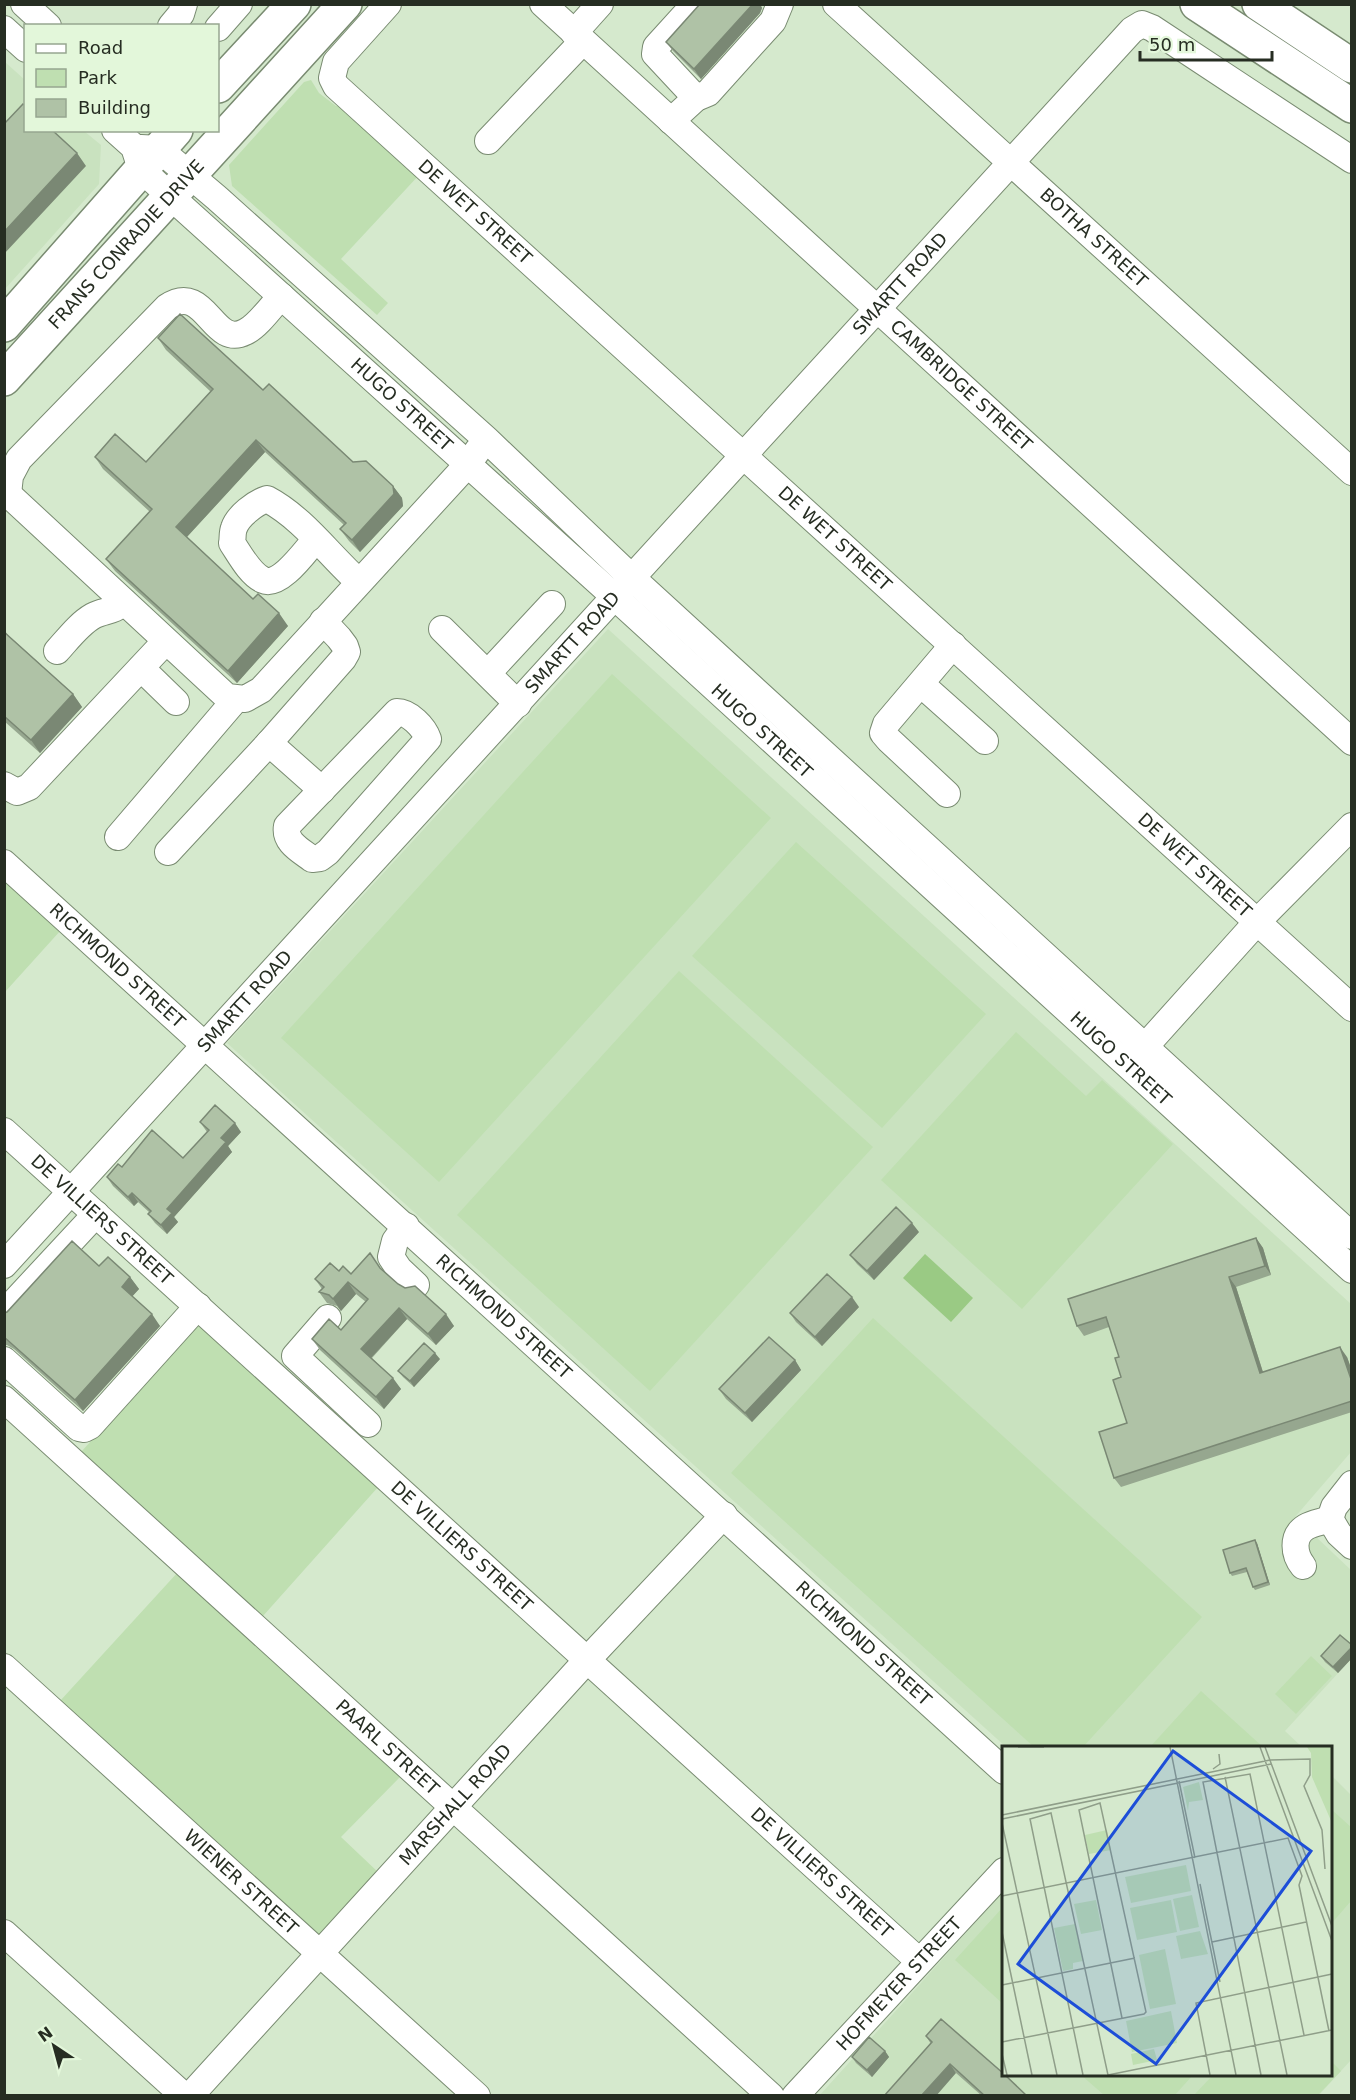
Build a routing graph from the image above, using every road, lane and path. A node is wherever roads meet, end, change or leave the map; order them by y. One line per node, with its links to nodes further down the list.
1 (24, 4): 14 (street)
2 (184, 4): 15 (street)
3 (239, 4): 16 (street)
4 (294, 4): 21 (main road)
5 (345, 4): 30 (main road, FRANS CONRADIE DRIVE)
6 (388, 4): 38 (street, DE WET STREET)
7 (543, 4): 18 (street, CAMBRIDGE STREET)
8 (600, 4): 18 (street)
9 (695, 4): 22 (street)
10 (836, 4): 29 (street, BOTHA STREET)
11 (1197, 4): 23 (main road)
12 (1259, 4): 20 (main road)
13 (778, 5): 22 (street)
14 (46, 24)
15 (173, 24)
16 (219, 27)
17 (4, 29): 19 (street)
18 (579, 37): 24 (street, CAMBRIDGE STREET); 26 (street)
19 (24, 47)
20 (1352, 66)
21 (219, 85)
22 (696, 98): 24 (street)
23 (1352, 106)
24 (671, 121): 32 (street, CAMBRIDGE STREET)
25 (119, 132): 27 (street)
26 (488, 141)
27 (153, 149): 30 (street); 33 (main road, FRANS CONRADIE DRIVE)
28 (1352, 160): 29 (street, SMARTT ROAD)
29 (1010, 162): 32 (street, SMARTT ROAD); 40 (street, BOTHA STREET)
30 (180, 185): 31 (street, HUGO STREET); 34 (street, HUGO STREET); 35 (main road, FRANS CONRADIE DRIVE)
31 (281, 296): 36 (street, HUGO STREET); 41 (street)
32 (876, 309): 38 (street, SMARTT ROAD); 59 (street, CAMBRIDGE STREET)
33 (4, 325)
34 (399, 362): 36 (street); 37 (street, HUGO STREET)
35 (4, 379)
36 (380, 384): 39 (street, HUGO STREET)
37 (486, 439): 39 (street); 44 (street, HUGO STREET)
38 (743, 455): 44 (street, SMARTT ROAD); 50 (street, DE WET STREET)
39 (468, 464): 43 (street); 44 (street, HUGO STREET)
40 (1352, 472)
41 (6, 494): 45 (street)
42 (316, 538): 43 (street)
43 (359, 582): 47 (street)
44 (623, 587): 57 (street, SMARTT ROAD); 71 (street, HUGO STREET); 72 (street, HUGO STREET)
45 (124, 602): 49 (street); 51 (street)
46 (552, 604): 53 (street)
47 (323, 621): 55 (street); 60 (street)
48 (442, 629): 53 (street)
49 (165, 642): 52 (street); 55 (street)
50 (953, 645): 54 (street); 68 (street, DE WET STREET)
51 (57, 651)
52 (141, 668): 56 (street); 61 (street)
53 (488, 673): 57 (street)
54 (921, 684): 58 (street); 63 (street)
55 (236, 699): 65 (street)
56 (176, 702)
57 (518, 704): 70 (street, SMARTT ROAD)
58 (984, 741)
59 (1352, 742)
60 (269, 743): 62 (street); 66 (street)
61 (4, 785)
62 (322, 790): 62 (street)
63 (947, 794)
64 (1352, 825): 68 (street)
65 (118, 837)
66 (168, 852)
67 (4, 863): 70 (street, RICHMOND STREET)
68 (1257, 922): 69 (street, DE WET STREET); 71 (street)
69 (1352, 1008)
70 (206, 1044): 76 (street, SMARTT ROAD); 78 (street, RICHMOND STREET)
71 (1144, 1046): 72 (street); 74 (street, HUGO STREET)
72 (1128, 1067): 75 (street, HUGO STREET)
73 (4, 1131): 76 (street, DE VILLIERS STREET)
74 (1262, 1153): 75 (street); 79 (street, HUGO STREET)
75 (1245, 1174): 81 (street, HUGO STREET)
76 (72, 1191): 77 (street, DE VILLIERS STREET); 80 (street, SMARTT ROAD)
77 (96, 1214): 83 (street, DE VILLIERS STREET); 84 (street)
78 (406, 1226): 82 (street); 93 (street, RICHMOND STREET)
79 (1352, 1236)
80 (4, 1265)
81 (1352, 1270)
82 (416, 1285)
83 (198, 1306): 88 (street, DE VILLIERS STREET); 89 (street)
84 (4, 1313)
85 (328, 1318): 86 (street)
86 (295, 1356): 88 (street); 91 (street)
87 (4, 1360): 89 (street)
88 (276, 1377): 97 (street, DE VILLIERS STREET)
89 (31, 1386): 90 (street)
90 (10, 1403): 100 (street, PAARL STREET)
91 (368, 1424)
92 (1352, 1484): 94 (street)
93 (724, 1515): 97 (street, MARSHALL ROAD); 99 (street, RICHMOND STREET)
94 (1330, 1519): 95 (street); 96 (street)
95 (1352, 1546)
96 (1303, 1566)
97 (588, 1659): 100 (street, MARSHALL ROAD); 104 (street, DE VILLIERS STREET)
98 (4, 1667): 103 (street, WIENER STREET)
99 (1002, 1769)
100 (455, 1807): 103 (street, MARSHALL ROAD); 108 (street, PAARL STREET)
101 (1002, 1873): 104 (street, HOFMEYER STREET)
102 (4, 1933): 105 (street)
103 (321, 1953): 106 (street, MARSHALL ROAD); 107 (street, WIENER STREET)
104 (919, 1961): 109 (street, HOFMEYER STREET)
105 (184, 2096)
106 (190, 2096)
107 (477, 2096)
108 (771, 2096)
109 (795, 2096)

